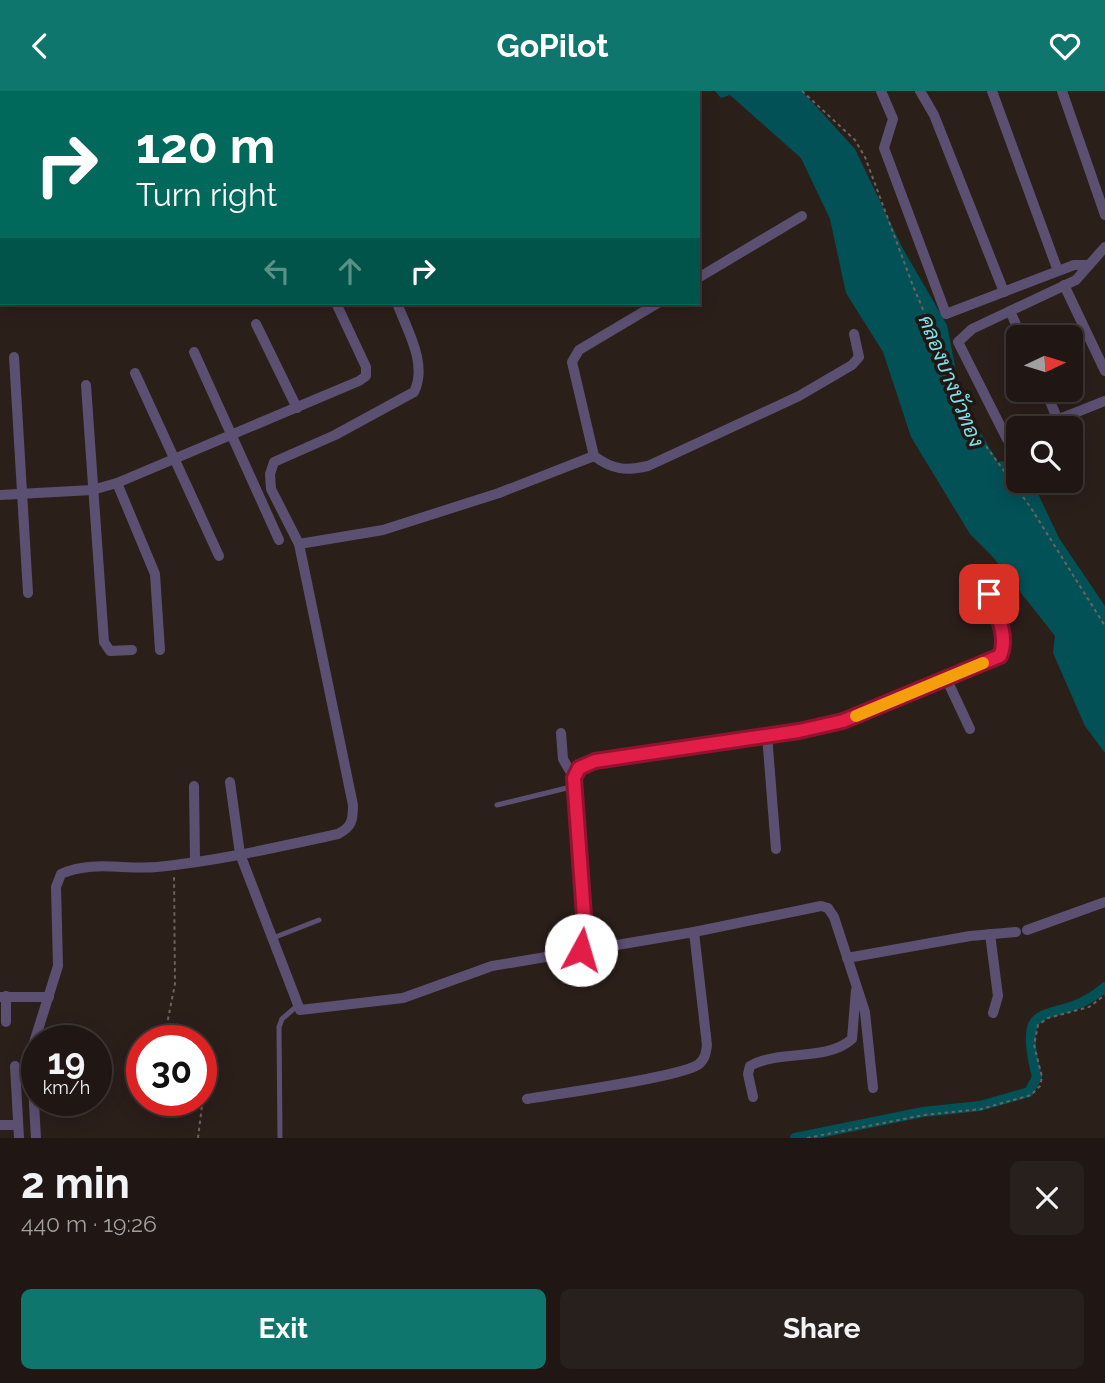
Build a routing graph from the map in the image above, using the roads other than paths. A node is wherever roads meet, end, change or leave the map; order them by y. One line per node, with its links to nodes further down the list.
1 (881, 91): 12 (street)
2 (920, 91): 12 (street)
3 (992, 91): 9 (street)
4 (1062, 91): 5 (street)
5 (1105, 215)
6 (802, 216): 10 (street)
7 (1105, 247): 8 (street)
8 (1090, 265): 9 (street); 11 (street)
9 (1058, 271): 12 (street)
10 (700, 277)
11 (1064, 285): 16 (street); 22 (street)
12 (1004, 292)
13 (337, 305): 26 (street)
14 (398, 305): 37 (street)
15 (655, 305): 30 (street)
16 (1010, 311): 18 (street); 29 (street)
17 (256, 324): 26 (street)
18 (1016, 325)
19 (854, 334): 30 (street)
20 (194, 352): 28 (street)
21 (14, 357): 34 (street)
22 (1105, 371)
23 (135, 373): 31 (street)
24 (86, 385): 33 (street)
25 (1105, 401): 27 (street)
26 (297, 408): 28 (street)
27 (1068, 416)
28 (232, 435): 31 (street); 36 (street)
29 (1006, 437)
30 (594, 456): 37 (street)
31 (175, 460): 32 (street); 38 (street)
32 (117, 483): 33 (street); 42 (street)
33 (92, 490): 34 (street); 41 (street)
34 (22, 494): 35 (street); 39 (street)
35 (0, 495)
36 (279, 540)
37 (299, 544): 52 (street)
38 (219, 556)
39 (28, 593)
40 (989, 594): 43 (street)
41 (132, 650)
42 (160, 650)
43 (946, 678): 44 (street); 46 (street)
44 (970, 729)
45 (561, 733): 48 (street)
46 (766, 735): 48 (street); 51 (street)
47 (230, 782): 52 (street)
48 (574, 782): 50 (lane); 59 (street)
49 (194, 786): 53 (street)
50 (497, 805)
51 (776, 849)
52 (240, 855): 53 (street); 58 (street)
53 (195, 861): 63 (street)
54 (1105, 902): 57 (street)
55 (319, 920): 58 (lane)
56 (694, 932): 59 (street); 60 (street); 70 (street)
57 (990, 934): 60 (street); 65 (street)
58 (270, 939): 64 (street)
59 (581, 950): 64 (street)
60 (848, 958): 61 (street)
61 (857, 988): 68 (street); 69 (street)
62 (3, 996): 63 (street); 66 (street)
63 (50, 997): 74 (street)
64 (297, 1006): 75 (lane)
65 (993, 1013)
66 (6, 1022)
67 (15, 1066): 72 (street)
68 (873, 1088)
69 (753, 1097)
70 (527, 1099)
71 (0, 1125): 72 (street)
72 (18, 1125): 73 (street)
73 (19, 1138)
74 (36, 1138)
75 (280, 1138)

